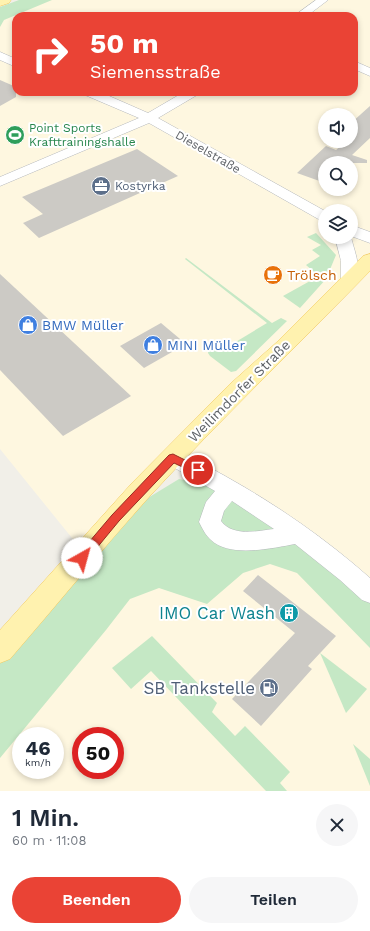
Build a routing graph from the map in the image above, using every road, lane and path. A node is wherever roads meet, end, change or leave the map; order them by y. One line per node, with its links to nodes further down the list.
1 (5, 0): 3 (main road)
2 (323, 0): 4 (street)
3 (0, 2)
4 (306, 12)
5 (0, 56): 6 (street)
6 (12, 61)
7 (358, 67): 8 (street)
8 (370, 72)
9 (99, 96): 11 (street, Dieselstraße)
10 (186, 96): 11 (street)
11 (149, 118): 12 (street); 13 (street, Dieselstraße)
12 (0, 182)
13 (318, 213)
14 (358, 233): 15 (street)
15 (370, 238)
16 (345, 244): 18 (street)
17 (370, 260): 18 (main road, Weilimdorfer Straße)
18 (349, 280): 19 (main road, Weilimdorfer Straße)
19 (173, 457): 20 (street); 23 (main road, Weilimdorfer Straße)
20 (229, 489): 21 (street); 21 (street)
21 (300, 534): 22 (street)
22 (370, 593)
23 (0, 650)

